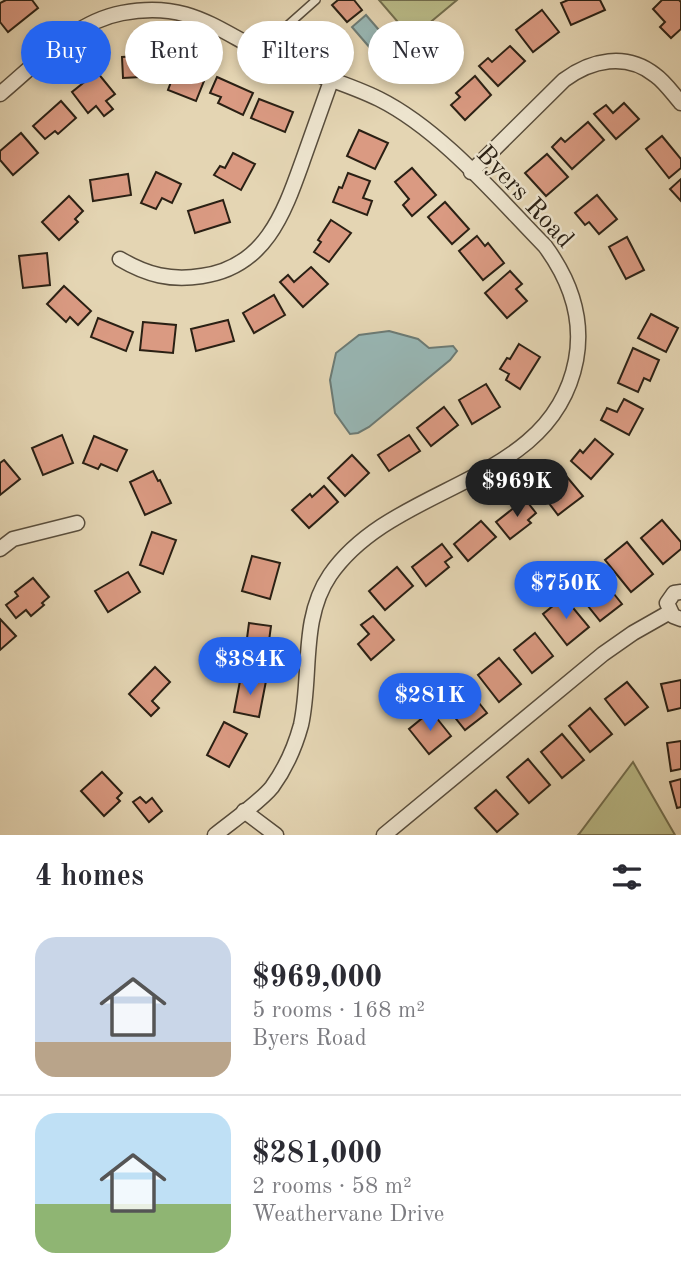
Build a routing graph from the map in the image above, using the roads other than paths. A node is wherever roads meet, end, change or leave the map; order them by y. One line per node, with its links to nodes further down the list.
1 (316, 0): 3 (lane)
2 (170, 6): 4 (street, Byers Road); 7 (street, Byers Road)
3 (293, 21)
4 (237, 38)
5 (330, 84): 10 (street)
6 (339, 84): 9 (street, Byers Road)
7 (0, 94)
8 (681, 103): 9 (street)
9 (471, 172): 15 (street, Byers Road)
10 (120, 259)
11 (77, 523): 12 (street)
12 (0, 549)
13 (681, 592): 14 (street)
14 (675, 616): 18 (street)
15 (244, 811): 16 (street, Byers Road); 17 (street)
16 (215, 835)
17 (276, 835)
18 (384, 835)

